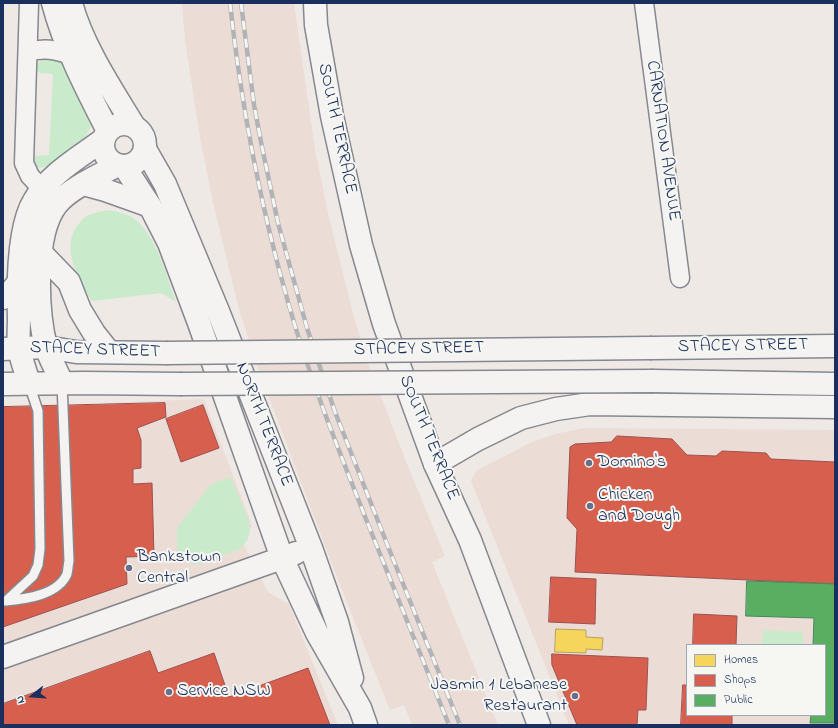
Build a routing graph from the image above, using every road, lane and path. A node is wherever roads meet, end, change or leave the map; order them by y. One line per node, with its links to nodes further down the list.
1 (29, 3): 6 (street)
2 (53, 3): 7 (main road)
3 (71, 3): 8 (main road)
4 (315, 3): 28 (main road, SOUTH TERRACE)
5 (644, 3): 16 (street, CARNATION AVENUE)
6 (28, 52): 7 (street); 13 (street)
7 (72, 55): 9 (main road)
8 (134, 126): 9 (main road); 10 (main road)
9 (106, 135): 11 (main road); 13 (main road)
10 (145, 149): 11 (main road); 29 (main road, NORTH TERRACE)
11 (121, 165): 12 (main road); 14 (main road, NORTH TERRACE)
12 (83, 184): 14 (main road); 15 (main road)
13 (42, 189): 17 (main road)
14 (150, 206): 30 (main road, NORTH TERRACE)
15 (40, 253): 20 (main road); 22 (main road)
16 (680, 278)
17 (18, 282): 18 (main road); 21 (main road)
18 (3, 298)
19 (835, 346): 22 (main road, STACEY STREET, bridge)
20 (46, 347): 21 (main road, STACEY STREET); 22 (main road, STACEY STREET); 24 (main road)
21 (11, 349): 23 (main road)
22 (108, 352)
23 (29, 383): 24 (main road, STACEY STREET); 24 (lane); 25 (main road, STACEY STREET)
24 (62, 383): 26 (main road, STACEY STREET, bridge)
25 (3, 384)
26 (835, 384)
27 (835, 407): 28 (main road)
28 (436, 464): 33 (main road, SOUTH TERRACE)
29 (311, 548): 30 (main road); 32 (main road, NORTH TERRACE)
30 (282, 558): 31 (main road); 32 (main road, NORTH TERRACE)
31 (3, 657)
32 (363, 716)
33 (539, 725)

